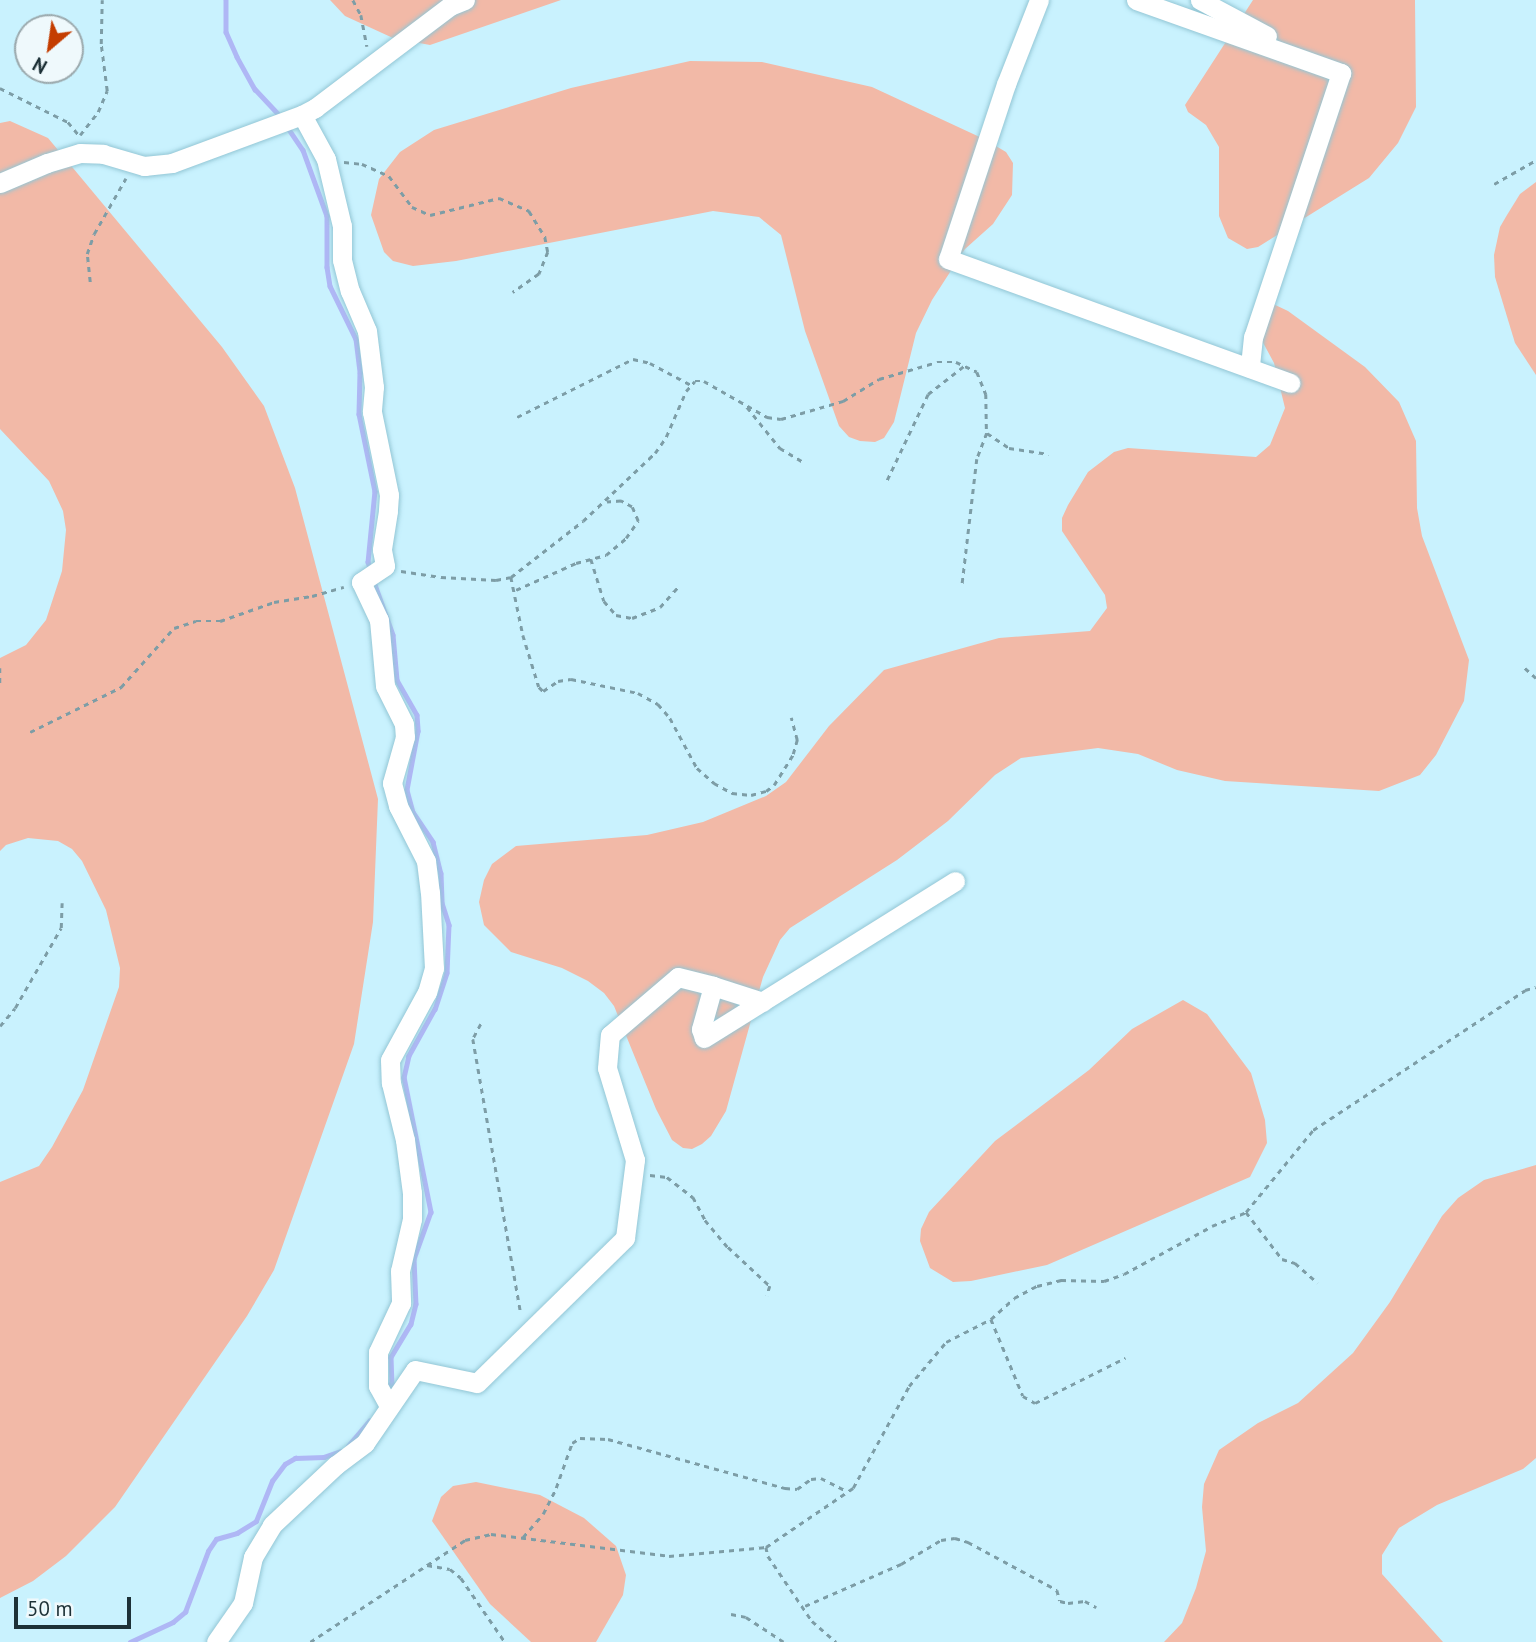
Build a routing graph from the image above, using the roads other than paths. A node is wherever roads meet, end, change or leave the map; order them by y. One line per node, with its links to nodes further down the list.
1 (465, 0): 6 (street)
2 (1038, 0): 8 (street)
3 (1136, 0): 5 (street)
4 (1200, 0): 5 (street)
5 (1286, 54): 8 (street)
6 (302, 115): 7 (street); 13 (street)
7 (0, 183)
8 (1250, 368): 9 (street)
9 (1290, 383)
10 (956, 881): 12 (street)
11 (713, 986): 12 (street); 12 (street); 13 (street)
12 (762, 1002)
13 (388, 1406): 14 (street)
14 (216, 1642)

